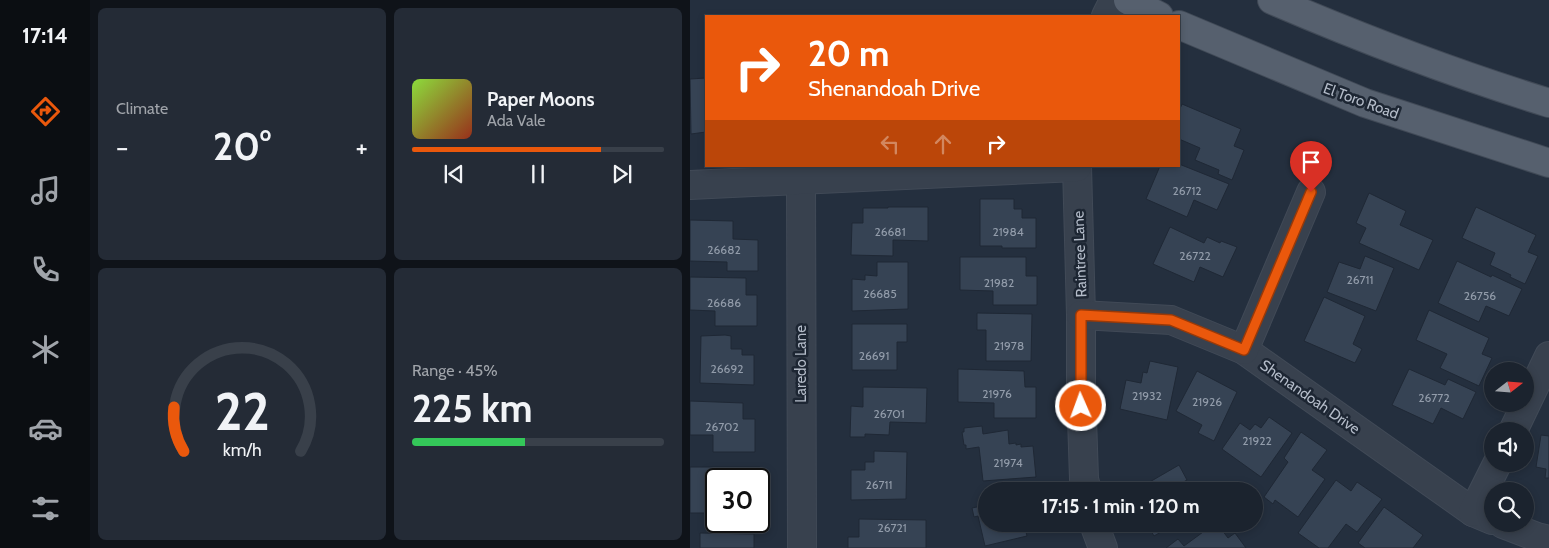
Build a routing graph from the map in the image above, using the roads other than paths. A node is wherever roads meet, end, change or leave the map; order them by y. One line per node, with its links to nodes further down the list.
1 (1114, 0): 3 (street)
2 (1272, 0): 5 (main road)
3 (1106, 15)
4 (1180, 25): 6 (main road, El Toro Road)
5 (1549, 103)
6 (1549, 163)
7 (1077, 167): 8 (street); 11 (street, Raintree Lane)
8 (801, 179): 9 (street); 21 (street, Laredo Lane)
9 (690, 185)
10 (1311, 192): 12 (street)
11 (1081, 315): 12 (street, Shenandoah Drive); 16 (street, Raintree Lane)
12 (1244, 350): 17 (street, Shenandoah Drive)
13 (1549, 356): 14 (street)
14 (1516, 422)
15 (1495, 472): 17 (street)
16 (1085, 482)
17 (1483, 516)
18 (1097, 532): 22 (street)
19 (1524, 532): 20 (street)
20 (1549, 540)
21 (802, 548)
22 (1103, 548)

